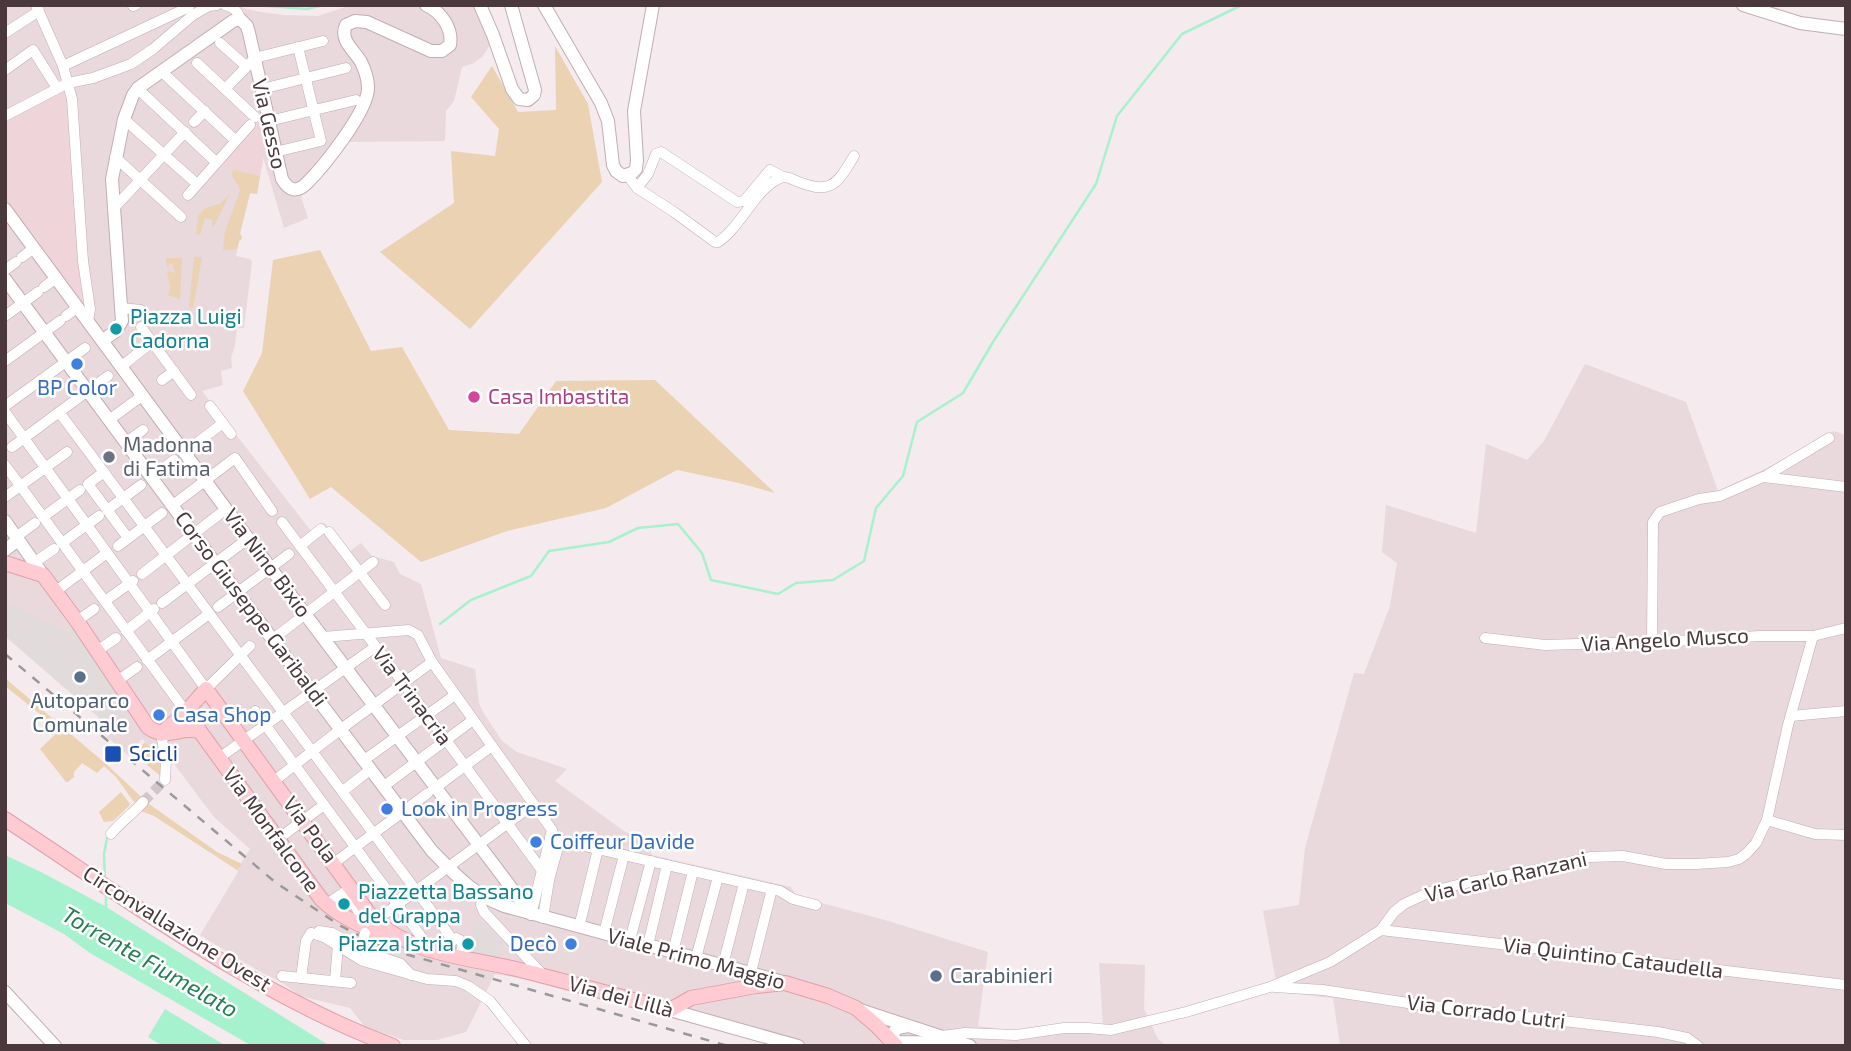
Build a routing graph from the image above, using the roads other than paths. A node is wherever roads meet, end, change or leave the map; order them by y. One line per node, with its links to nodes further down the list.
1 (216, 5): 10 (street)
2 (225, 5): 11 (street)
3 (426, 5): 29 (street)
4 (480, 5): 5 (street)
5 (511, 5)
6 (544, 5): 43 (street)
7 (653, 5): 43 (street)
8 (1743, 5): 12 (street)
9 (38, 8): 13 (street); 19 (street)
10 (190, 9): 19 (street); 24 (street)
11 (240, 19): 18 (street, Via Gesso); 22 (street)
12 (1846, 29)
13 (5, 33)
14 (323, 41): 16 (street)
15 (220, 43): 18 (street)
16 (299, 47): 18 (street); 23 (street)
17 (197, 62): 27 (street)
18 (251, 62): 27 (street); 28 (street, Via Gesso)
19 (63, 66): 24 (street)
20 (346, 68): 23 (street)
21 (5, 69): 25 (street)
22 (162, 71): 26 (street); 31 (street)
23 (306, 78): 28 (street); 30 (street)
24 (68, 83): 25 (street); 62 (street)
25 (57, 88): 32 (street)
26 (137, 89): 33 (street); 36 (street)
27 (225, 89): 37 (street)
28 (261, 89): 34 (street, Via Gesso)
29 (362, 98): 30 (street); 38 (street, Via Gesso)
30 (314, 110): 34 (street); 38 (street)
31 (205, 111): 35 (street); 37 (street)
32 (5, 117)
33 (124, 119): 39 (street); 41 (street)
34 (269, 121): 38 (street, Via Gesso)
35 (194, 122)
36 (185, 132): 39 (street); 42 (street)
37 (235, 140): 42 (street)
38 (275, 152)
39 (164, 154): 44 (street); 45 (street)
40 (854, 156): 46 (street)
41 (115, 157): 44 (street); 50 (street)
42 (216, 162): 45 (street)
43 (628, 176): 47 (street)
44 (140, 180): 50 (street); 51 (street)
45 (197, 184): 48 (street)
46 (761, 186): 47 (street); 47 (street)
47 (637, 188)
48 (188, 195)
49 (5, 209): 52 (street, Via Nino Bixio)
50 (113, 209): 59 (street)
51 (181, 218)
52 (10, 225): 53 (street, Via Nino Bixio)
53 (34, 248): 54 (street); 55 (street, Via Nino Bixio)
54 (5, 270)
55 (56, 278): 57 (street); 58 (street, Via Nino Bixio)
56 (5, 279): 57 (street, Corso Giuseppe Garibaldi)
57 (23, 303): 61 (street); 64 (street, Corso Giuseppe Garibaldi)
58 (78, 307): 62 (street, Via Nino Bixio); 64 (street)
59 (121, 308): 60 (street); 65 (street)
60 (141, 310)
61 (5, 316)
62 (88, 321): 65 (street, Via Nino Bixio)
63 (141, 327): 66 (street)
64 (44, 332): 68 (street); 69 (street, Corso Giuseppe Garibaldi)
65 (103, 340): 70 (street, Via Nino Bixio)
66 (152, 342): 70 (street); 71 (street)
67 (85, 348): 69 (street)
68 (5, 362)
69 (67, 362): 74 (street, Corso Giuseppe Garibaldi); 78 (street)
70 (122, 366): 75 (street, Via Nino Bixio)
71 (174, 371): 73 (street); 76 (street)
72 (107, 376): 74 (street)
73 (162, 380)
74 (88, 391): 80 (street); 82 (street, Corso Giuseppe Garibaldi)
75 (143, 395): 81 (street, Via Nino Bixio); 82 (street)
76 (191, 395)
77 (210, 406): 83 (street)
78 (5, 407)
79 (5, 412): 85 (street)
80 (59, 412): 85 (street); 87 (street)
81 (160, 418): 88 (street); 90 (street, Via Nino Bixio)
82 (109, 420): 88 (street, Corso Giuseppe Garibaldi)
83 (223, 423): 84 (street); 90 (street)
84 (231, 434)
85 (24, 438): 89 (street); 93 (street)
86 (1829, 438): 95 (street)
87 (81, 441): 93 (street); 94 (street)
88 (126, 442): 97 (street, Corso Giuseppe Garibaldi)
89 (9, 450)
90 (185, 452): 96 (street, Via Nino Bixio)
91 (174, 460): 97 (street)
92 (5, 465): 98 (street)
93 (45, 467): 98 (street); 102 (street)
94 (104, 472): 99 (street); 103 (street)
95 (1763, 477): 100 (street); 153 (street)
96 (206, 480): 104 (street); 105 (street, Via Nino Bixio); 106 (street)
97 (146, 481): 103 (street); 104 (street, Corso Giuseppe Garibaldi)
98 (21, 485): 101 (street); 109 (street)
99 (84, 487): 102 (street); 107 (street)
100 (1846, 487)
101 (5, 497)
102 (68, 498): 109 (street); 112 (street)
103 (122, 498): 107 (street); 113 (street)
104 (173, 505): 114 (street, Corso Giuseppe Garibaldi)
105 (226, 509): 114 (street); 117 (street, Via Nino Bixio)
106 (272, 511)
107 (103, 513): 112 (street); 116 (street)
108 (162, 513): 113 (street)
109 (39, 520): 115 (street); 118 (street)
110 (5, 522): 115 (street)
111 (282, 522): 120 (street, Via Trinacria)
112 (87, 524): 118 (street); 122 (street)
113 (144, 527): 116 (street); 124 (street)
114 (194, 535): 124 (street); 127 (street, Corso Giuseppe Garibaldi)
115 (17, 538): 121 (street); 129 (street)
116 (128, 538): 119 (street)
117 (249, 538): 127 (street); 128 (street, Via Nino Bixio)
118 (58, 546): 129 (street); 130 (street)
119 (118, 546)
120 (300, 546): 131 (street); 136 (street, Via Trinacria)
121 (5, 550)
122 (107, 553): 130 (street); 132 (street)
123 (289, 554): 128 (street)
124 (165, 556): 132 (street); 133 (street)
125 (373, 562): 131 (street)
126 (5, 563): 129 (main road)
127 (216, 563): 133 (street); 135 (street, Corso Giuseppe Garibaldi)
128 (271, 567): 135 (street); 142 (street, Via Nino Bixio)
129 (39, 568): 134 (main road)
130 (83, 571): 134 (street); 137 (street)
131 (360, 572): 136 (street); 138 (street)
132 (135, 579): 137 (street); 139 (street)
133 (187, 585): 139 (street); 143 (street)
134 (56, 591): 144 (main road)
135 (238, 592): 140 (street); 152 (street, Corso Giuseppe Garibaldi)
136 (334, 592): 142 (street); 147 (street, Via Trinacria)
137 (105, 601): 146 (street)
138 (385, 605)
139 (157, 607): 146 (street); 154 (street)
140 (218, 607)
141 (94, 609): 144 (street)
142 (305, 613): 148 (street, Via Nino Bixio); 152 (street)
143 (209, 614): 154 (street); 158 (street)
144 (77, 621): 157 (main road)
145 (1846, 628): 149 (street, Via Angelo Musco)
146 (126, 631): 159 (street)
147 (366, 634): 148 (street); 156 (street, Via Trinacria); 160 (street)
148 (323, 636): 162 (street, Via Nino Bixio)
149 (1814, 636): 153 (street, Via Angelo Musco); 174 (street, Via Carlo Ranzani)
150 (116, 638): 157 (street)
151 (1485, 638): 153 (street, Via Angelo Musco)
152 (273, 639): 166 (street, Corso Giuseppe Garibaldi)
153 (1652, 641)
154 (172, 642): 159 (street); 165 (street)
155 (250, 646): 158 (street)
156 (375, 646): 162 (street); 164 (street, Via Trinacria)
157 (97, 651): 163 (main road)
158 (240, 656): 165 (street); 172 (street)
159 (147, 660): 171 (street)
160 (432, 662): 164 (street); 167 (street)
161 (137, 667): 163 (street)
162 (346, 668): 166 (street); 168 (street, Via Nino Bixio)
163 (117, 681): 179 (main road)
164 (403, 683): 168 (street); 173 (street, Via Trinacria)
165 (206, 689): 171 (main road); 181 (main road, Via Pola)
166 (312, 691): 172 (street); 177 (street, Corso Giuseppe Garibaldi)
167 (455, 695): 173 (street); 175 (street)
168 (373, 705): 177 (street); 180 (street, Via Nino Bixio)
169 (255, 711): 176 (street)
170 (1846, 711): 174 (street)
171 (186, 712): 178 (main road, Via Monfalcone); 179 (main road)
172 (283, 712): 176 (street); 184 (street)
173 (426, 715): 180 (street); 182 (street, Via Trinacria)
174 (1791, 716): 201 (street, Via Carlo Ranzani)
175 (473, 720): 182 (street); 183 (street)
176 (265, 725): 181 (street); 187 (street)
177 (341, 729): 184 (street); 188 (street, Corso Giuseppe Garibaldi)
178 (199, 731): 179 (main road); 185 (main road, Via Monfalcone)
179 (161, 734): 190 (street)
180 (397, 735): 186 (street, Via Nino Bixio); 188 (street)
181 (244, 740): 185 (street); 191 (main road, Via Pola)
182 (446, 740): 186 (street); 189 (street, Via Trinacria)
183 (492, 746): 189 (street); 196 (street)
184 (313, 751): 187 (street); 193 (street)
185 (219, 758): 207 (main road, Via Monfalcone)
186 (416, 762): 192 (street); 194 (street, Via Nino Bixio)
187 (295, 765): 191 (street); 197 (street)
188 (368, 765): 192 (street, Corso Giuseppe Garibaldi); 193 (street)
189 (465, 766): 194 (street); 202 (street, Via Trinacria)
190 (165, 780)
191 (274, 781): 200 (main road, Via Pola)
192 (384, 786): 198 (street, Corso Giuseppe Garibaldi)
193 (343, 791): 203 (street)
194 (432, 791): 198 (street); 208 (street, Via Nino Bixio)
195 (143, 802): 204 (street)
196 (534, 804): 202 (street); 206 (street)
197 (324, 805): 200 (street); 209 (street)
198 (403, 812): 203 (street); 215 (street, Corso Giuseppe Garibaldi)
199 (5, 819): 260 (main road, Circonvallazione Ovest)
200 (303, 820): 207 (street); 213 (main road, Via Pola)
201 (1767, 820): 205 (street); 230 (street, Via Carlo Ranzani)
202 (508, 825): 208 (street); 216 (street, Via Trinacria)
203 (374, 833): 209 (street); 223 (street)
204 (111, 834)
205 (1846, 835)
206 (554, 836): 210 (street); 216 (street); 219 (street)
207 (278, 839): 225 (main road, Via Monfalcone)
208 (479, 846): 215 (street); 228 (street, Via Nino Bixio)
209 (355, 847): 213 (street); 226 (street)
210 (598, 849): 211 (street); 229 (street)
211 (624, 855): 212 (street); 232 (street)
212 (651, 861): 214 (street); 234 (street)
213 (334, 863): 221 (main road, Via Pola)
214 (667, 865): 217 (street); 236 (street)
215 (449, 867): 223 (street); 224 (street, Corso Giuseppe Garibaldi)
216 (542, 870): 219 (street, Via Trinacria); 228 (street)
217 (693, 871): 218 (street); 239 (street)
218 (718, 877): 220 (street); 240 (street)
219 (549, 880): 228 (street)
220 (744, 883): 222 (street); 241 (street)
221 (349, 889): 225 (street); 233 (main road, Via Pola)
222 (772, 889): 227 (street); 242 (street)
223 (417, 890): 226 (street); 237 (street)
224 (482, 897): 228 (street, Viale Primo Maggio); 245 (street, Via dei Lillà)
225 (327, 904): 233 (main road, Via Monfalcone)
226 (398, 904): 233 (street); 238 (street)
227 (816, 905)
228 (537, 916): 229 (street, Viale Primo Maggio)
229 (579, 927): 232 (street, Viale Primo Maggio)
230 (1381, 930): 250 (street, Via Quintino Cataudella); 251 (street, Via Carlo Ranzani)
231 (311, 933): 233 (street); 235 (street); 246 (street)
232 (604, 933): 234 (street, Viale Primo Maggio)
233 (366, 934): 238 (main road, Via Pola); 243 (street)
234 (630, 940): 236 (street, Viale Primo Maggio)
235 (338, 945): 243 (street); 247 (street)
236 (648, 945): 239 (street, Viale Primo Maggio)
237 (451, 946): 238 (main road, Via Pola); 245 (main road, Via Pola)
238 (431, 950)
239 (673, 952): 240 (street, Viale Primo Maggio)
240 (696, 958): 241 (street, Viale Primo Maggio)
241 (723, 965): 242 (street, Viale Primo Maggio)
242 (751, 972): 249 (street, Viale Primo Maggio)
243 (412, 975): 261 (street)
244 (282, 976): 246 (street)
245 (544, 976): 254 (main road, Via dei Lillà)
246 (301, 978): 247 (street)
247 (335, 981): 248 (street)
248 (351, 983)
249 (785, 983): 253 (main road, Viale Primo Maggio); 254 (main road)
250 (1846, 985)
251 (1270, 986): 257 (street, Via Carlo Ranzani); 263 (street, Via Corrado Lutri)
252 (5, 992): 259 (street)
253 (856, 1008): 255 (street); 256 (main road, Viale Primo Maggio)
254 (670, 1010): 262 (street, Via dei Lillà)
255 (911, 1026): 256 (street); 257 (street)
256 (893, 1042): 257 (street)
257 (933, 1042): 258 (street)
258 (966, 1045)
259 (55, 1046)
260 (393, 1046)
261 (526, 1046)
262 (798, 1046)
263 (1698, 1046)

